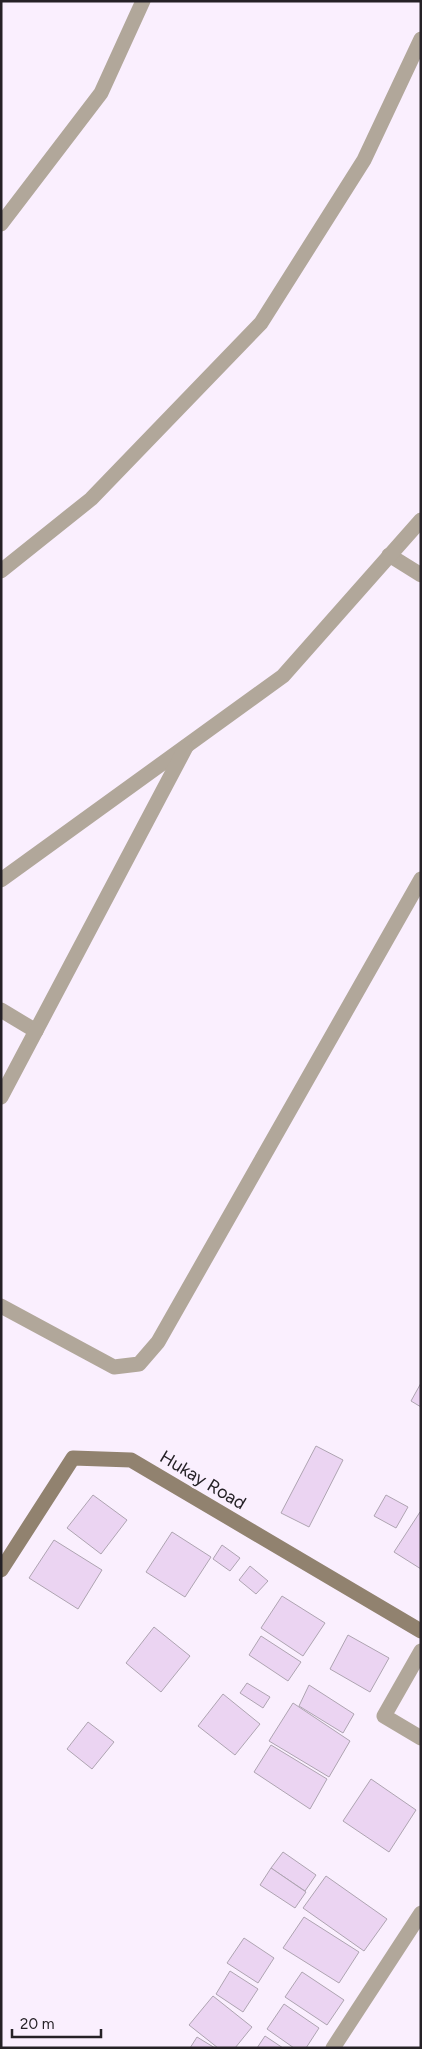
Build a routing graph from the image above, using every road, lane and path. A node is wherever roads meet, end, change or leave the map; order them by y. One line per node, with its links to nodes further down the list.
1 (143, 1): 3 (street)
2 (421, 39): 6 (street)
3 (1, 224)
4 (421, 520): 5 (street)
5 (390, 555): 7 (street); 8 (street)
6 (1, 571)
7 (421, 575)
8 (188, 745): 9 (street); 12 (street)
9 (1, 880)
10 (421, 880): 14 (street)
11 (1, 1010): 12 (street)
12 (36, 1031): 13 (street)
13 (1, 1097)
14 (1, 1306)
15 (1, 1570): 16 (street, Hukay Road)
16 (421, 1630)
17 (421, 1651): 18 (street)
18 (421, 1738)
19 (421, 1914): 20 (street)
20 (333, 2048)

